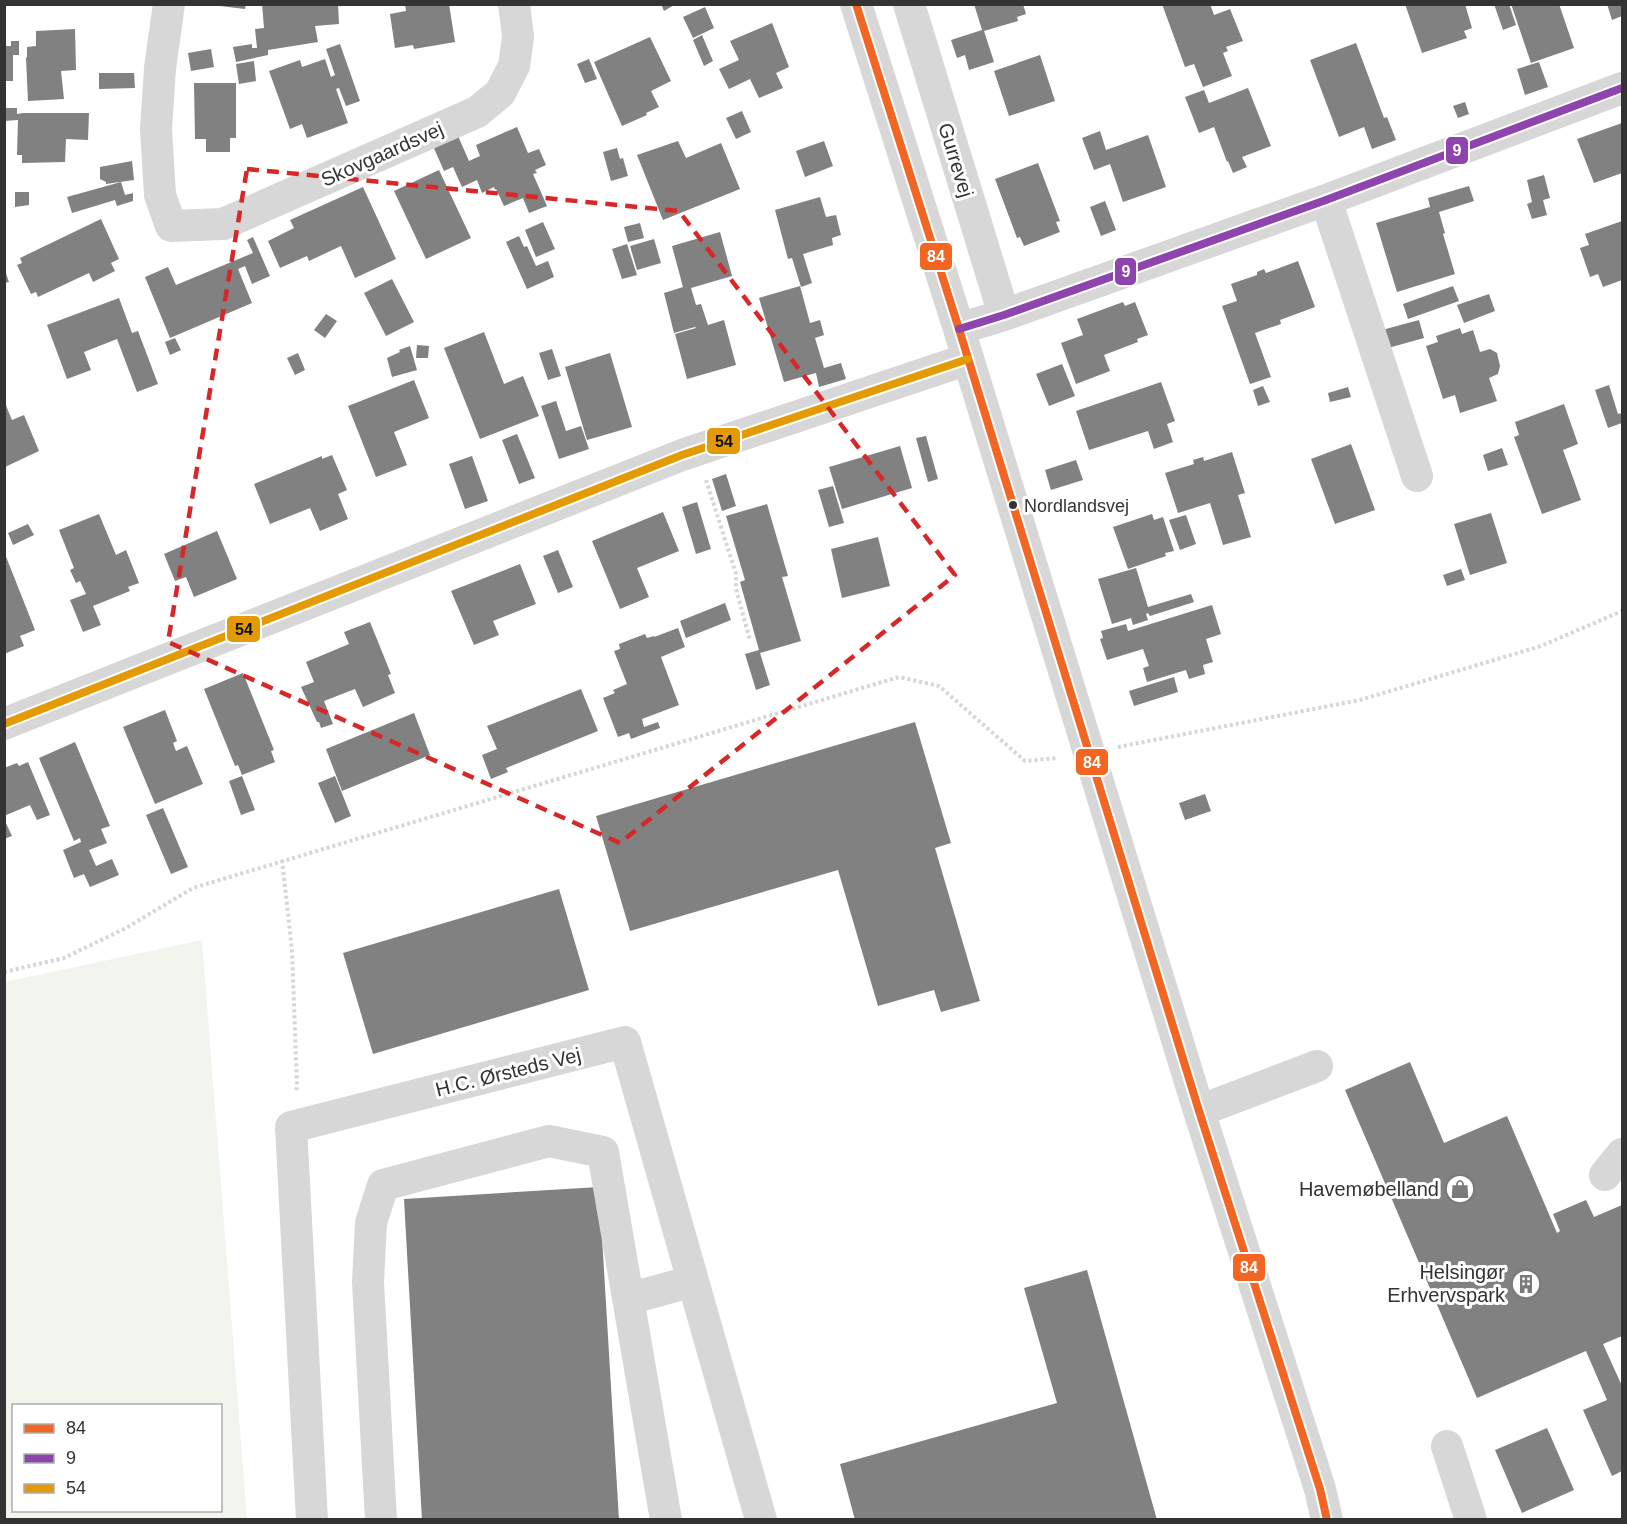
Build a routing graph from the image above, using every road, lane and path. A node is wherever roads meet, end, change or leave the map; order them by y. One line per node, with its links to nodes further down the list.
1 (169, 4): 2 (street, Skovgaardsvej)
2 (514, 4)
3 (856, 4): 8 (street)
4 (909, 4): 7 (street, Gurrevej)
5 (1623, 88): 6 (street)
6 (1326, 200): 7 (street); 11 (street)
7 (1004, 315): 8 (street)
8 (959, 329): 9 (street)
9 (968, 359): 10 (street); 15 (street)
10 (697, 450): 13 (path); 14 (street)
11 (1417, 476)
12 (1623, 611): 15 (path)
13 (750, 640)
14 (4, 724)
15 (1090, 754): 16 (path); 19 (street)
16 (282, 860): 17 (path); 20 (path)
17 (4, 972)
18 (1317, 1066): 19 (street)
19 (1199, 1110): 28 (street)
20 (291, 1127): 21 (street, H.C. Ørsteds Vej); 24 (street)
21 (693, 1281): 22 (street); 27 (street, H.C. Ørsteds Vej)
22 (628, 1299): 25 (street); 26 (street)
23 (1447, 1446): 29 (street)
24 (312, 1520)
25 (381, 1520)
26 (666, 1520)
27 (762, 1520)
28 (1327, 1520)
29 (1471, 1520)

